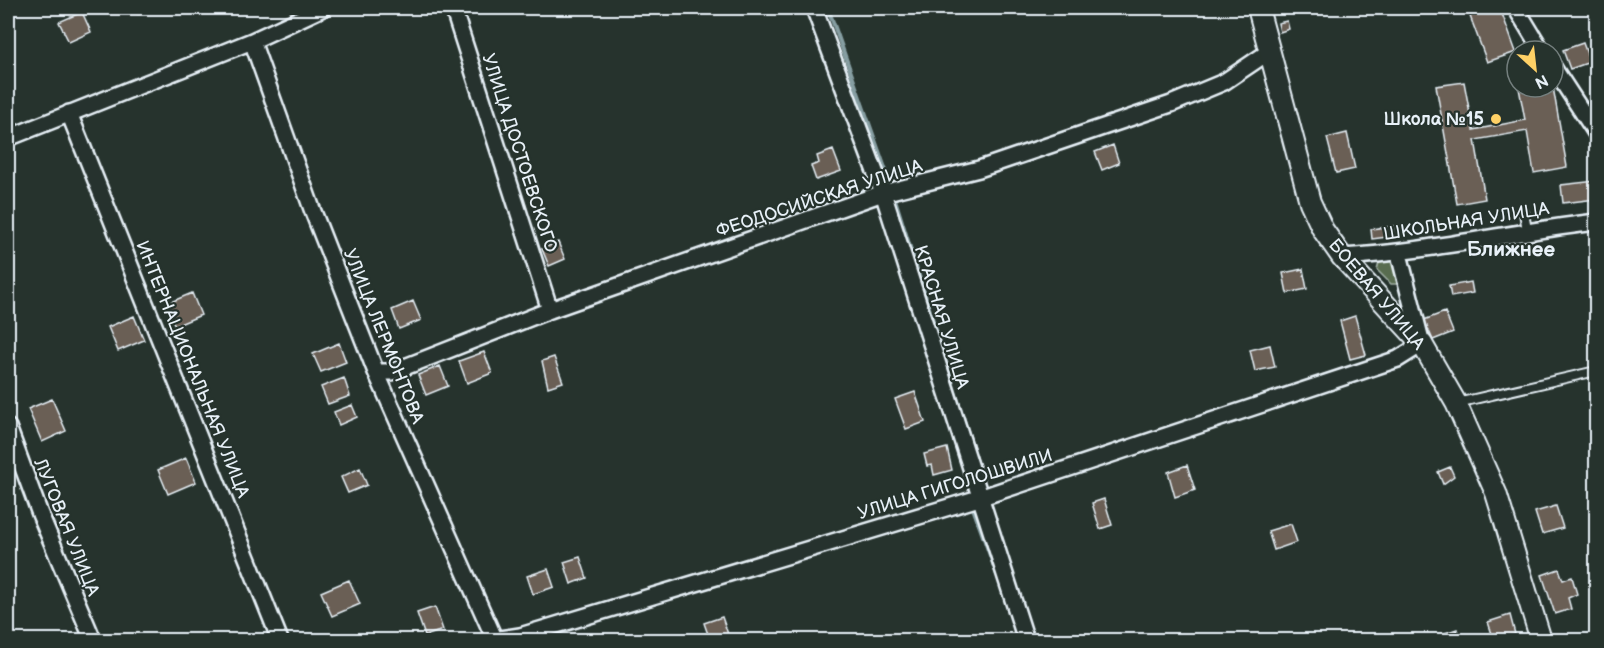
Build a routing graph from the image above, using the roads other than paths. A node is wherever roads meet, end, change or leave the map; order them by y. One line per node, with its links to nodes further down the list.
1 (323, 8): 7 (street)
2 (453, 8): 19 (street, УЛИЦА ДОСТОЕВСКОГО)
3 (814, 8): 13 (street, КРАСНАЯ УЛИЦА)
4 (1258, 8): 8 (street, БОЕВАЯ УЛИЦА)
5 (1516, 8): 6 (street)
6 (1535, 39)
7 (252, 41): 10 (street); 22 (street, УЛИЦА ЛЕРМОНТОВА)
8 (1270, 51): 13 (street, ФЕОДОСИЙСКАЯ УЛИЦА); 18 (street, БОЕВАЯ УЛИЦА)
9 (1565, 85): 11 (street)
10 (69, 113): 12 (street); 27 (street, ИНТЕРНАЦИОНАЛЬНАЯ УЛИЦА)
11 (1596, 133)
12 (8, 138)
13 (883, 193): 19 (street, ФЕОДОСИЙСКАЯ УЛИЦА); 25 (street, КРАСНАЯ УЛИЦА)
14 (1524, 213): 16 (lane)
15 (1596, 222): 16 (street, ШКОЛЬНАЯ УЛИЦА)
16 (1527, 230): 17 (street, ШКОЛЬНАЯ УЛИЦА)
17 (1399, 254): 18 (street, ШКОЛЬНАЯ УЛИЦА); 20 (street)
18 (1342, 257): 20 (street, БОЕВАЯ УЛИЦА)
19 (550, 310): 22 (street, ФЕОДОСИЙСКАЯ УЛИЦА)
20 (1422, 344): 23 (street, БОЕВАЯ УЛИЦА); 25 (street, УЛИЦА ГИГОЛОШВИЛИ)
21 (1596, 371): 23 (lane)
22 (376, 372): 28 (street, УЛИЦА ЛЕРМОНТОВА)
23 (1456, 403): 30 (street, БОЕВАЯ УЛИЦА)
24 (8, 427): 26 (street, ЛУГОВАЯ УЛИЦА)
25 (979, 498): 28 (street, УЛИЦА ГИГОЛОШВИЛИ); 29 (street, КРАСНАЯ УЛИЦА)
26 (93, 640)
27 (280, 640)
28 (494, 640)
29 (1026, 640)
30 (1541, 640)

